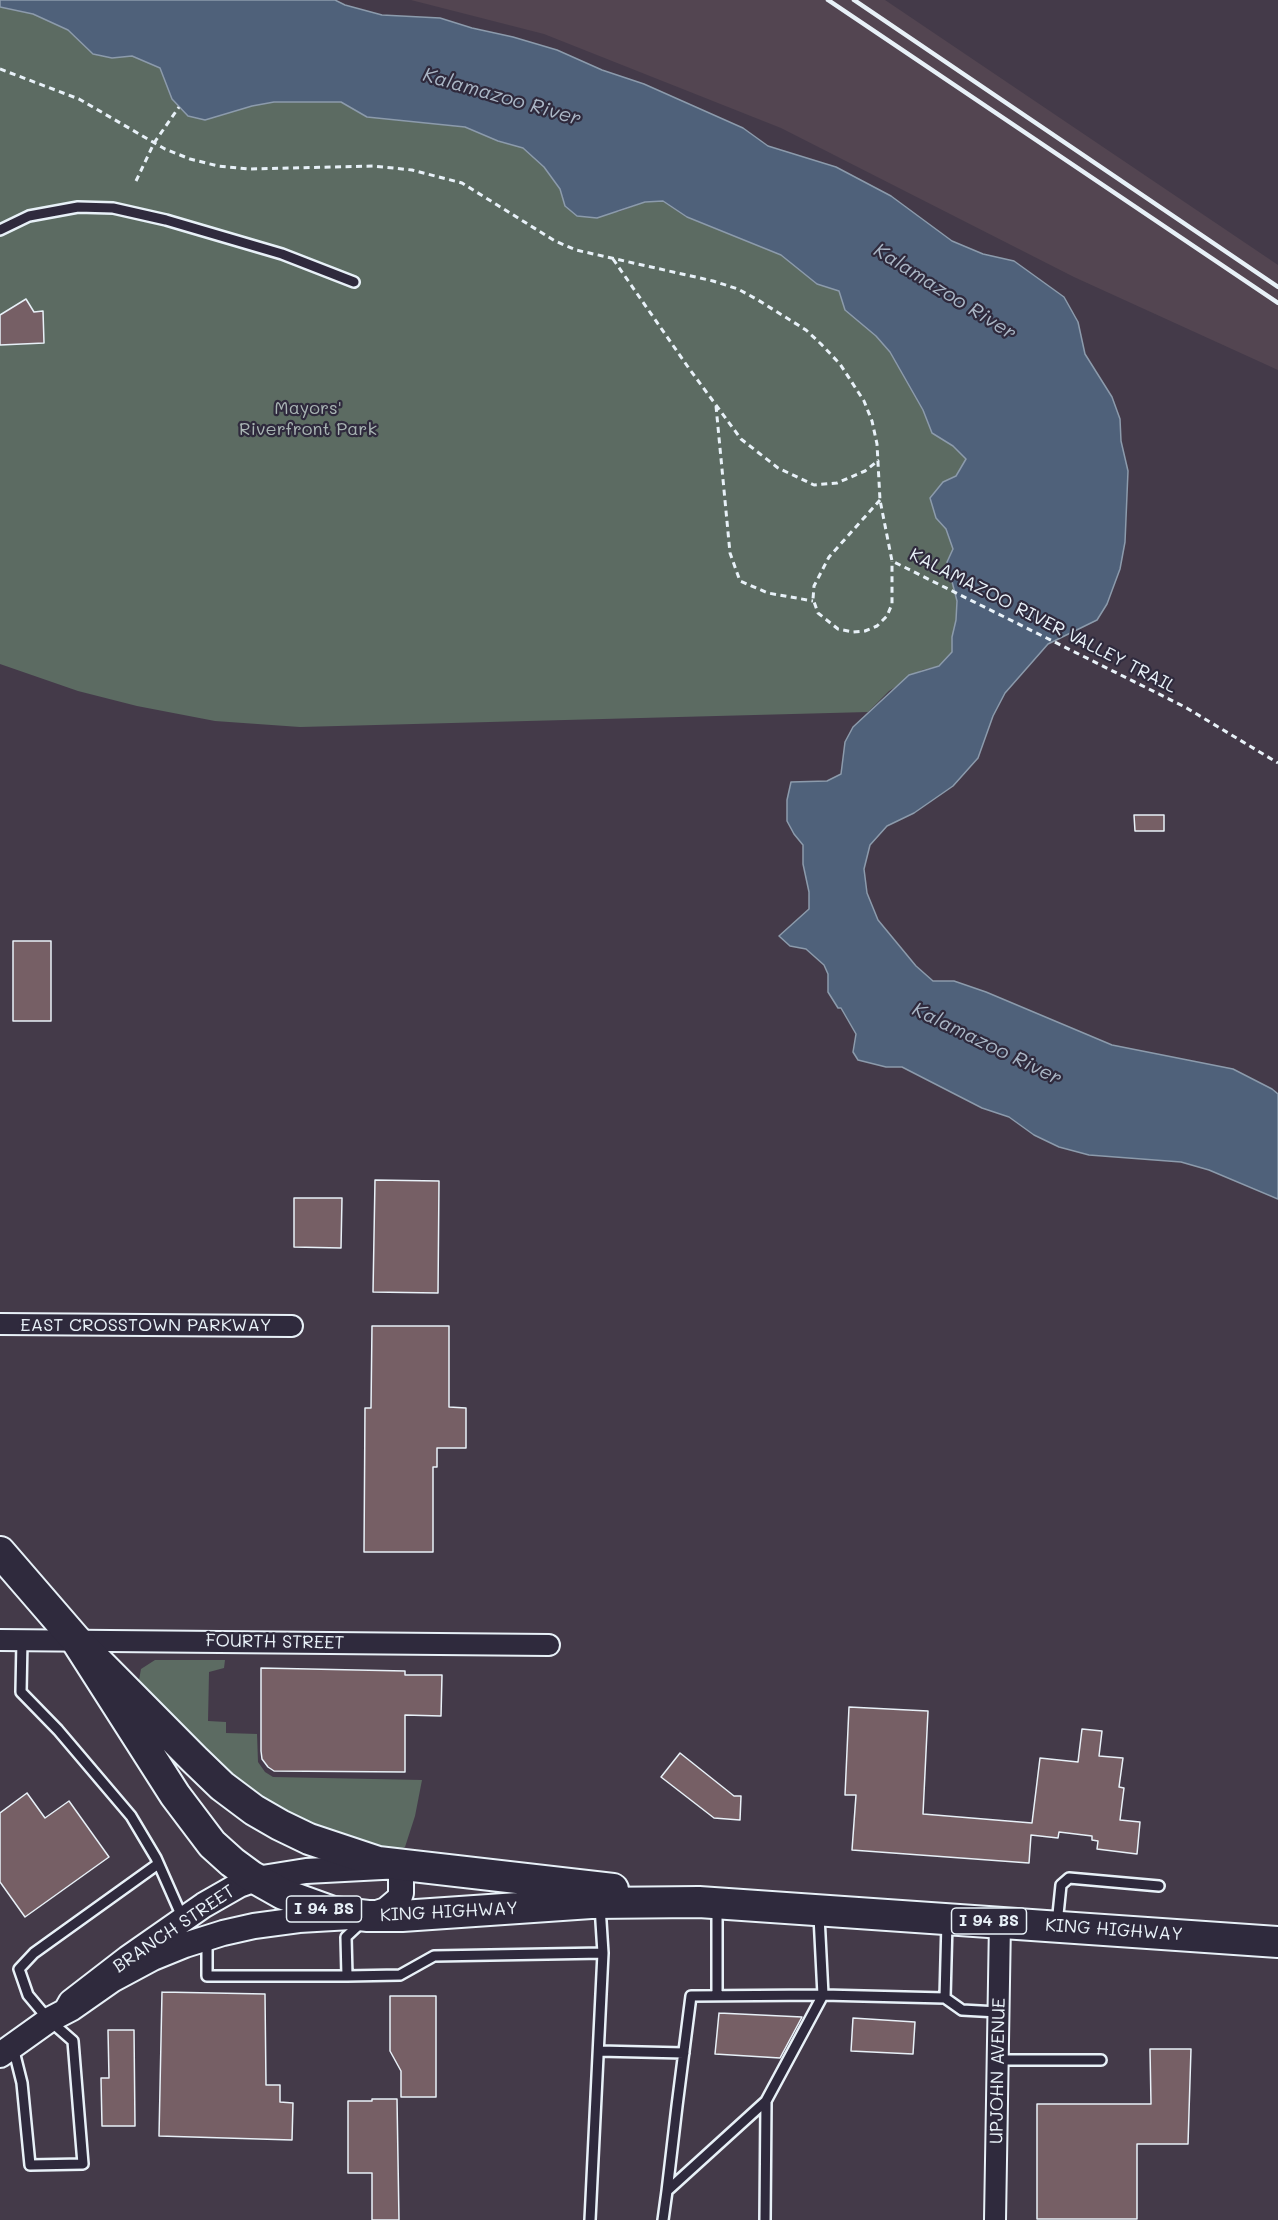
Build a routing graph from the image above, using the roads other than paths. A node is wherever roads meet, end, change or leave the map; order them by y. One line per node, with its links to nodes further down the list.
1 (0, 230): 2 (lane)
2 (354, 282)
3 (0, 1324): 4 (street, EAST CROSSTOWN PARKWAY)
4 (292, 1326)
5 (0, 1552): 8 (main road, KING HIGHWAY / I 94 BS)
6 (0, 1640): 7 (street, FOURTH STREET)
7 (22, 1640): 8 (street, FOURTH STREET); 10 (lane)
8 (75, 1640): 9 (street, FOURTH STREET); 11 (main road, KING HIGHWAY / I 94 BS); 12 (main road, KING HIGHWAY / I 94 BS)
9 (549, 1645)
10 (158, 1864): 18 (lane); 30 (lane)
11 (401, 1866): 12 (street, BRANCH STREET); 14 (main road, KING HIGHWAY / I 94 BS); 17 (street)
12 (256, 1879): 17 (main road, KING HIGHWAY / I 94 BS); 18 (street, BRANCH STREET)
13 (1159, 1886): 21 (lane)
14 (708, 1902): 15 (main road, KING HIGHWAY / I 94 BS); 16 (main road, KING HIGHWAY / I 94 BS); 27 (lane)
15 (600, 1903): 17 (main road, KING HIGHWAY / I 94 BS); 24 (lane)
16 (819, 1910): 19 (main road, KING HIGHWAY / I 94 BS); 26 (lane)
17 (368, 1916): 22 (street, BRANCH STREET); 25 (lane)
18 (183, 1919): 30 (street, BRANCH STREET)
19 (948, 1919): 20 (main road, KING HIGHWAY / I 94 BS); 28 (lane)
20 (1000, 1922): 21 (main road, KING HIGHWAY / I 94 BS); 29 (street, UPJOHN AVENUE)
21 (1057, 1926): 23 (main road, KING HIGHWAY / I 94 BS)
22 (207, 1938): 25 (lane); 30 (street, BRANCH STREET)
23 (1278, 1942)
24 (603, 1953): 25 (lane); 32 (lane)
25 (346, 1976)
26 (823, 1995): 27 (lane); 28 (lane); 36 (lane)
27 (717, 1996): 33 (lane)
28 (945, 1998): 29 (lane)
29 (999, 2012): 34 (street, UPJOHN AVENUE)
30 (58, 2015): 31 (street, BRANCH STREET); 31 (lane)
31 (7, 2051)
32 (598, 2051): 33 (lane); 38 (lane)
33 (684, 2054): 37 (lane)
34 (998, 2060): 35 (lane); 41 (street, UPJOHN AVENUE)
35 (1101, 2060)
36 (766, 2101): 37 (lane); 40 (lane)
37 (667, 2191): 39 (lane)
38 (590, 2220)
39 (663, 2220)
40 (765, 2220)
41 (995, 2220)

